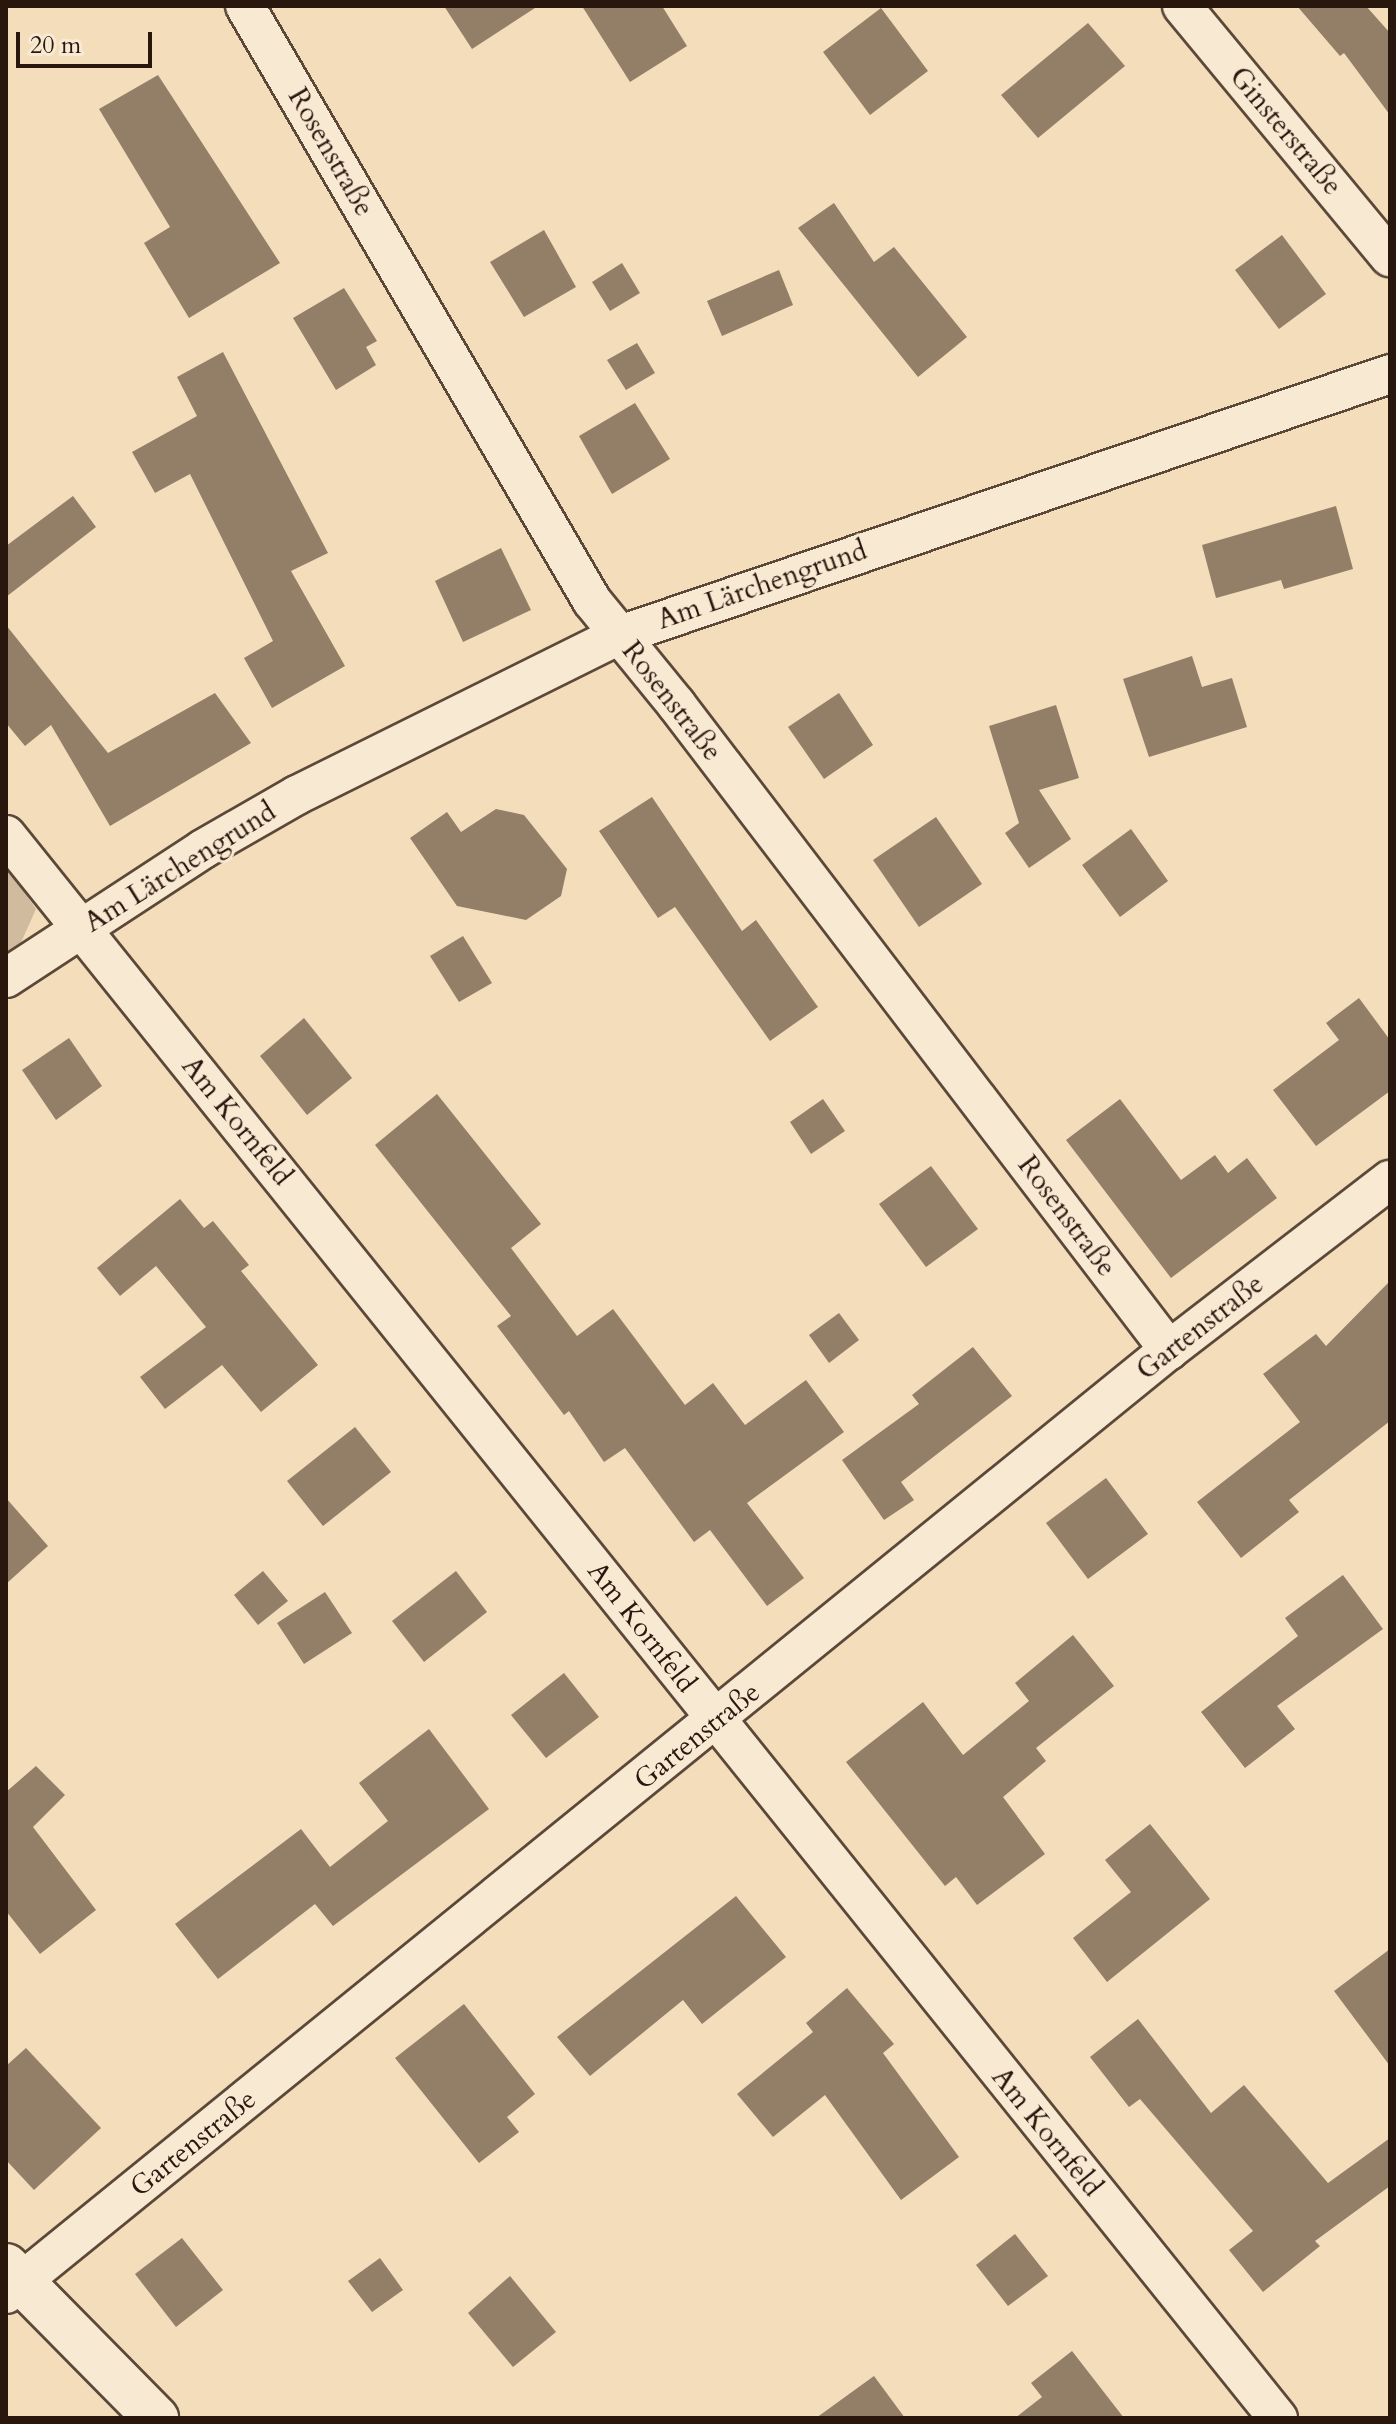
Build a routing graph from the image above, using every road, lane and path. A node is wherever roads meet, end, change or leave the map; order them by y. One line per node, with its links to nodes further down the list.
1 (245, 6): 5 (street, Rosenstraße)
2 (1182, 6): 3 (street, Ginsterstraße)
3 (1390, 257)
4 (1390, 374): 5 (street, Am Lärchengrund)
5 (620, 635): 7 (street, Am Lärchengrund); 10 (street, Rosenstraße)
6 (6, 835): 7 (street, Am Kornfeld)
7 (81, 928): 8 (street, Am Lärchengrund); 11 (street, Am Kornfeld)
8 (6, 978)
9 (1390, 1180): 10 (street, Gartenstraße)
10 (1169, 1350): 11 (street, Gartenstraße)
11 (715, 1721): 12 (street, Gartenstraße); 14 (street, Am Kornfeld)
12 (11, 2281): 13 (main road)
13 (156, 2418)
14 (1278, 2418)

